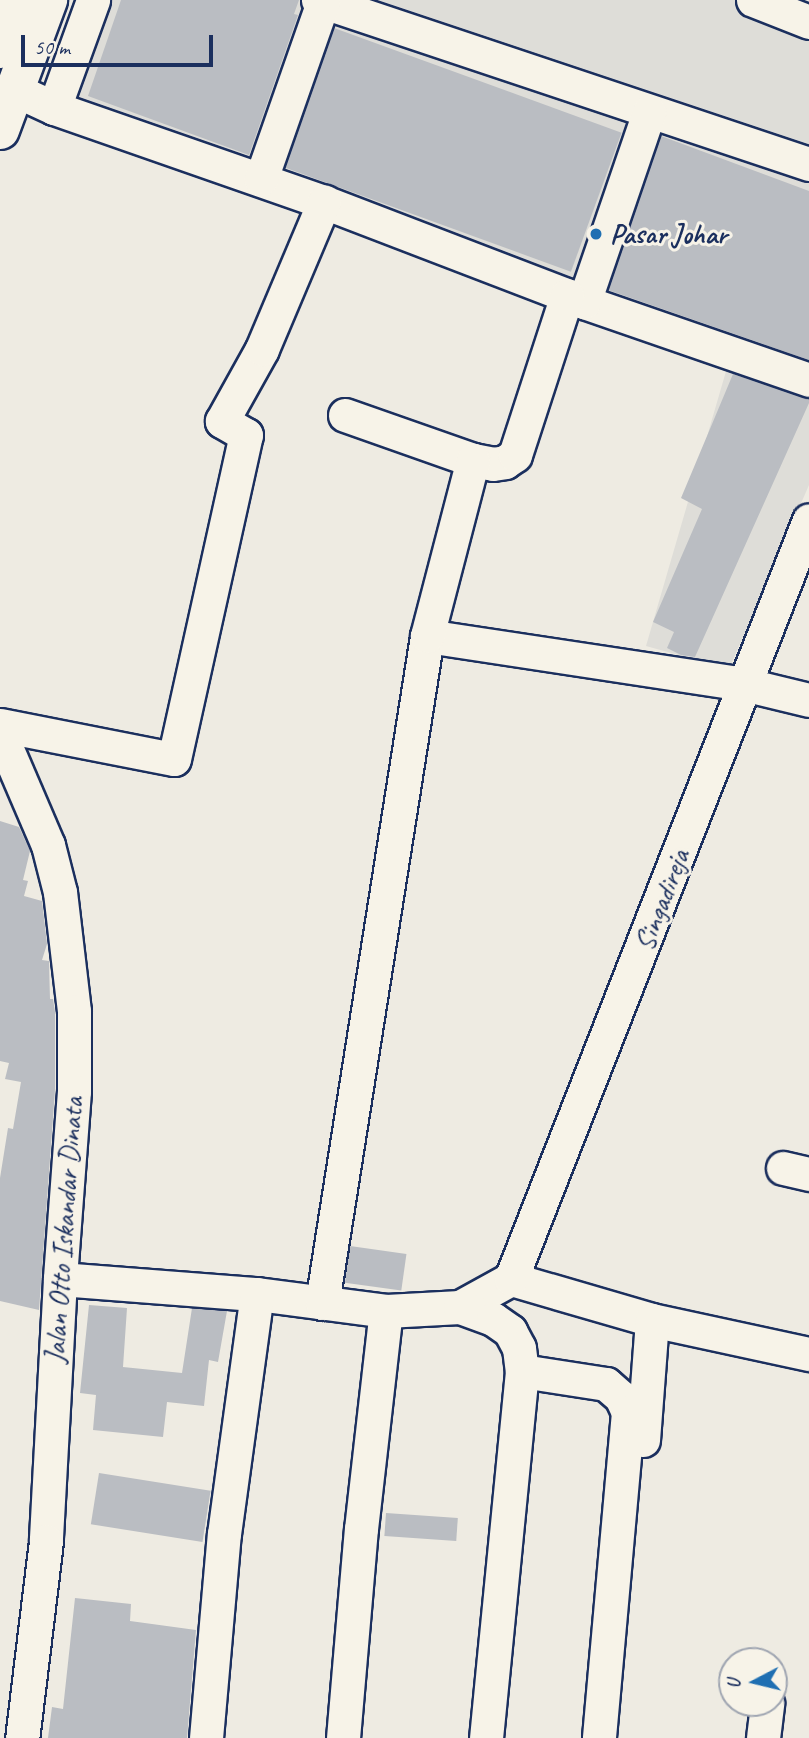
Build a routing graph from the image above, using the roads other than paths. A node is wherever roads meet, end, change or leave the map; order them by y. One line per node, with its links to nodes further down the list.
1 (17, 0): 7 (main road)
2 (48, 0): 8 (main road)
3 (93, 0): 9 (street)
4 (321, 1): 10 (street); 13 (street)
5 (769, 3): 6 (street)
6 (809, 22)
7 (0, 49)
8 (15, 90): 9 (street); 11 (main road)
9 (54, 107): 13 (street)
10 (649, 112): 12 (street); 15 (street)
11 (0, 130)
12 (809, 164)
13 (261, 179): 14 (street)
14 (324, 202): 15 (street); 23 (street)
15 (575, 299): 16 (street); 18 (street)
16 (809, 380)
17 (345, 415): 18 (street)
18 (473, 460): 20 (street)
19 (809, 520): 21 (street, Singadireja)
20 (428, 636): 21 (street); 28 (street)
21 (743, 684): 22 (street); 26 (street, Singadireja)
22 (809, 700)
23 (0, 725)
24 (0, 733): 25 (street, Jalan Otto Iskandar Dinata)
25 (60, 1279): 27 (street); 35 (street, Jalan Otto Iskandar Dinata)
26 (511, 1279): 29 (street); 31 (street)
27 (257, 1294): 28 (street); 36 (street)
28 (322, 1303): 30 (street)
29 (460, 1307): 30 (street); 33 (street)
30 (386, 1311): 37 (street)
31 (652, 1320): 32 (street); 40 (street)
32 (809, 1354)
33 (522, 1371): 38 (street); 39 (street)
34 (765, 1717): 41 (street)
35 (22, 1738)
36 (206, 1738)
37 (343, 1738)
38 (486, 1738)
39 (599, 1738)
40 (613, 1738)
41 (763, 1738)

